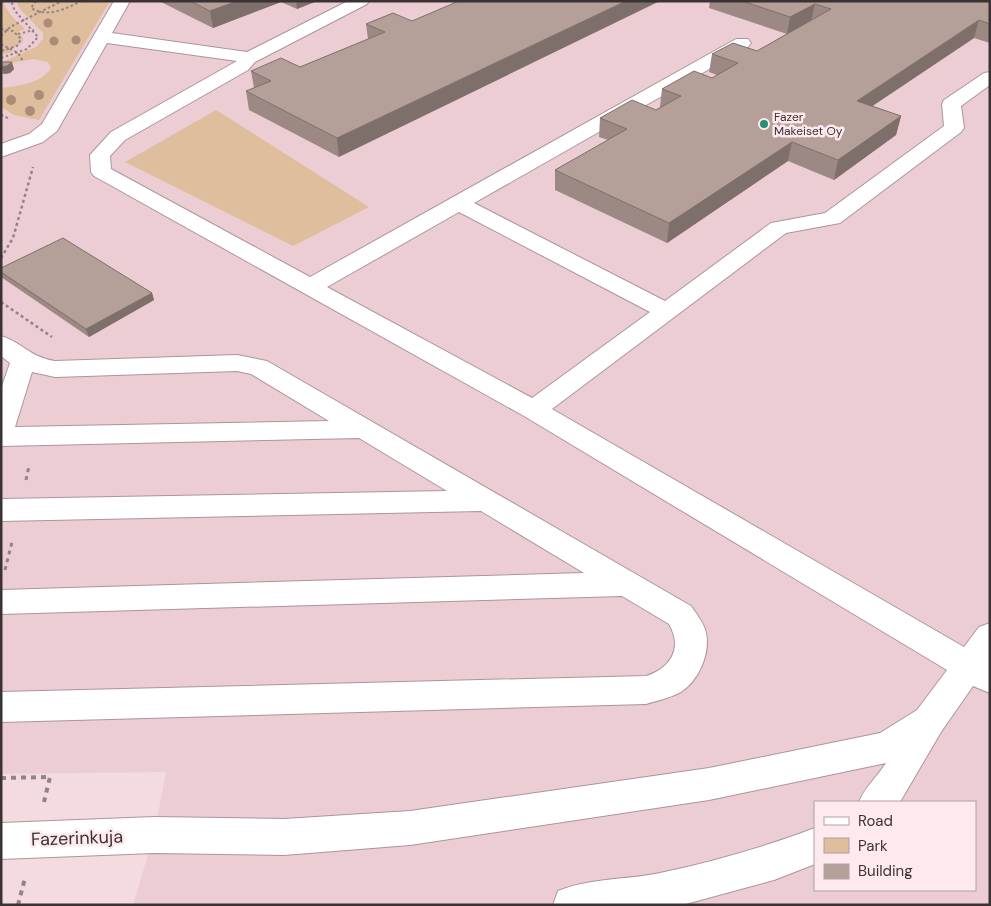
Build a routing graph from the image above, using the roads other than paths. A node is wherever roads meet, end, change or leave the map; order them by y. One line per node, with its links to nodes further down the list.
1 (122, 1): 3 (street)
2 (361, 1): 5 (street)
3 (102, 37): 5 (street); 7 (street)
4 (742, 43): 8 (street)
5 (248, 58): 9 (street)
6 (990, 77): 10 (street)
7 (1, 151)
8 (458, 204): 9 (street); 10 (street)
9 (308, 288): 12 (street)
10 (668, 311): 12 (street)
11 (9, 357): 13 (street); 14 (street)
12 (533, 410): 21 (street)
13 (363, 429): 15 (street); 16 (street)
14 (1, 430)
15 (1, 437)
16 (485, 501): 17 (street); 18 (street)
17 (1, 510)
18 (627, 584): 19 (street); 22 (street)
19 (1, 602)
20 (990, 636): 21 (street)
21 (979, 673): 23 (street)
22 (1, 707)
23 (929, 721): 24 (street); 25 (street, Fazerinkuja)
24 (878, 801)
25 (1, 841)
26 (814, 846): 27 (street)
27 (572, 905)

